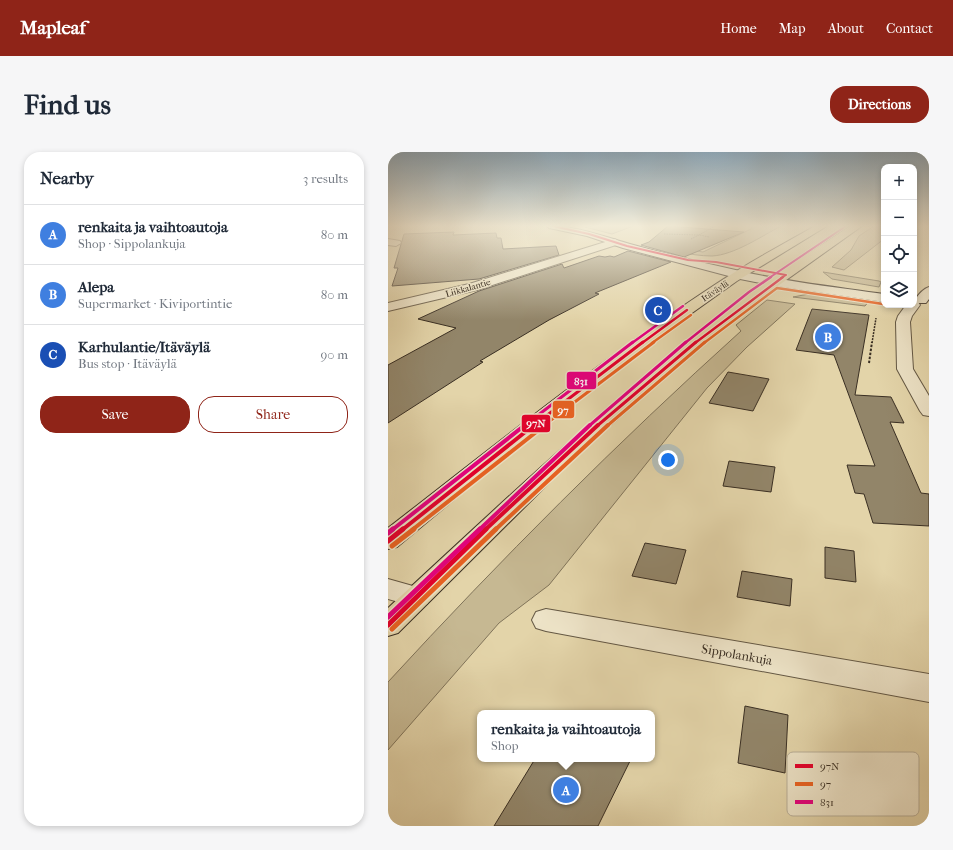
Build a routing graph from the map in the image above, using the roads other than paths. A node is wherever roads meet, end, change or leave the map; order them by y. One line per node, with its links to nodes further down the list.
1 (564, 257): 10 (street, Liikkalantie)
2 (678, 257): 5 (street)
3 (769, 257): 5 (main road, Itäväylä)
4 (811, 257): 6 (main road)
5 (745, 272): 6 (street); 12 (main road, Itäväylä)
6 (781, 278): 7 (street); 8 (street); 14 (main road)
7 (881, 291)
8 (881, 297)
9 (919, 300): 11 (street)
10 (388, 308)
11 (929, 411)
12 (388, 541)
13 (388, 588): 14 (street)
14 (417, 597): 16 (main road)
15 (546, 620): 17 (street, Sippolankuja)
16 (388, 625)
17 (929, 688)

